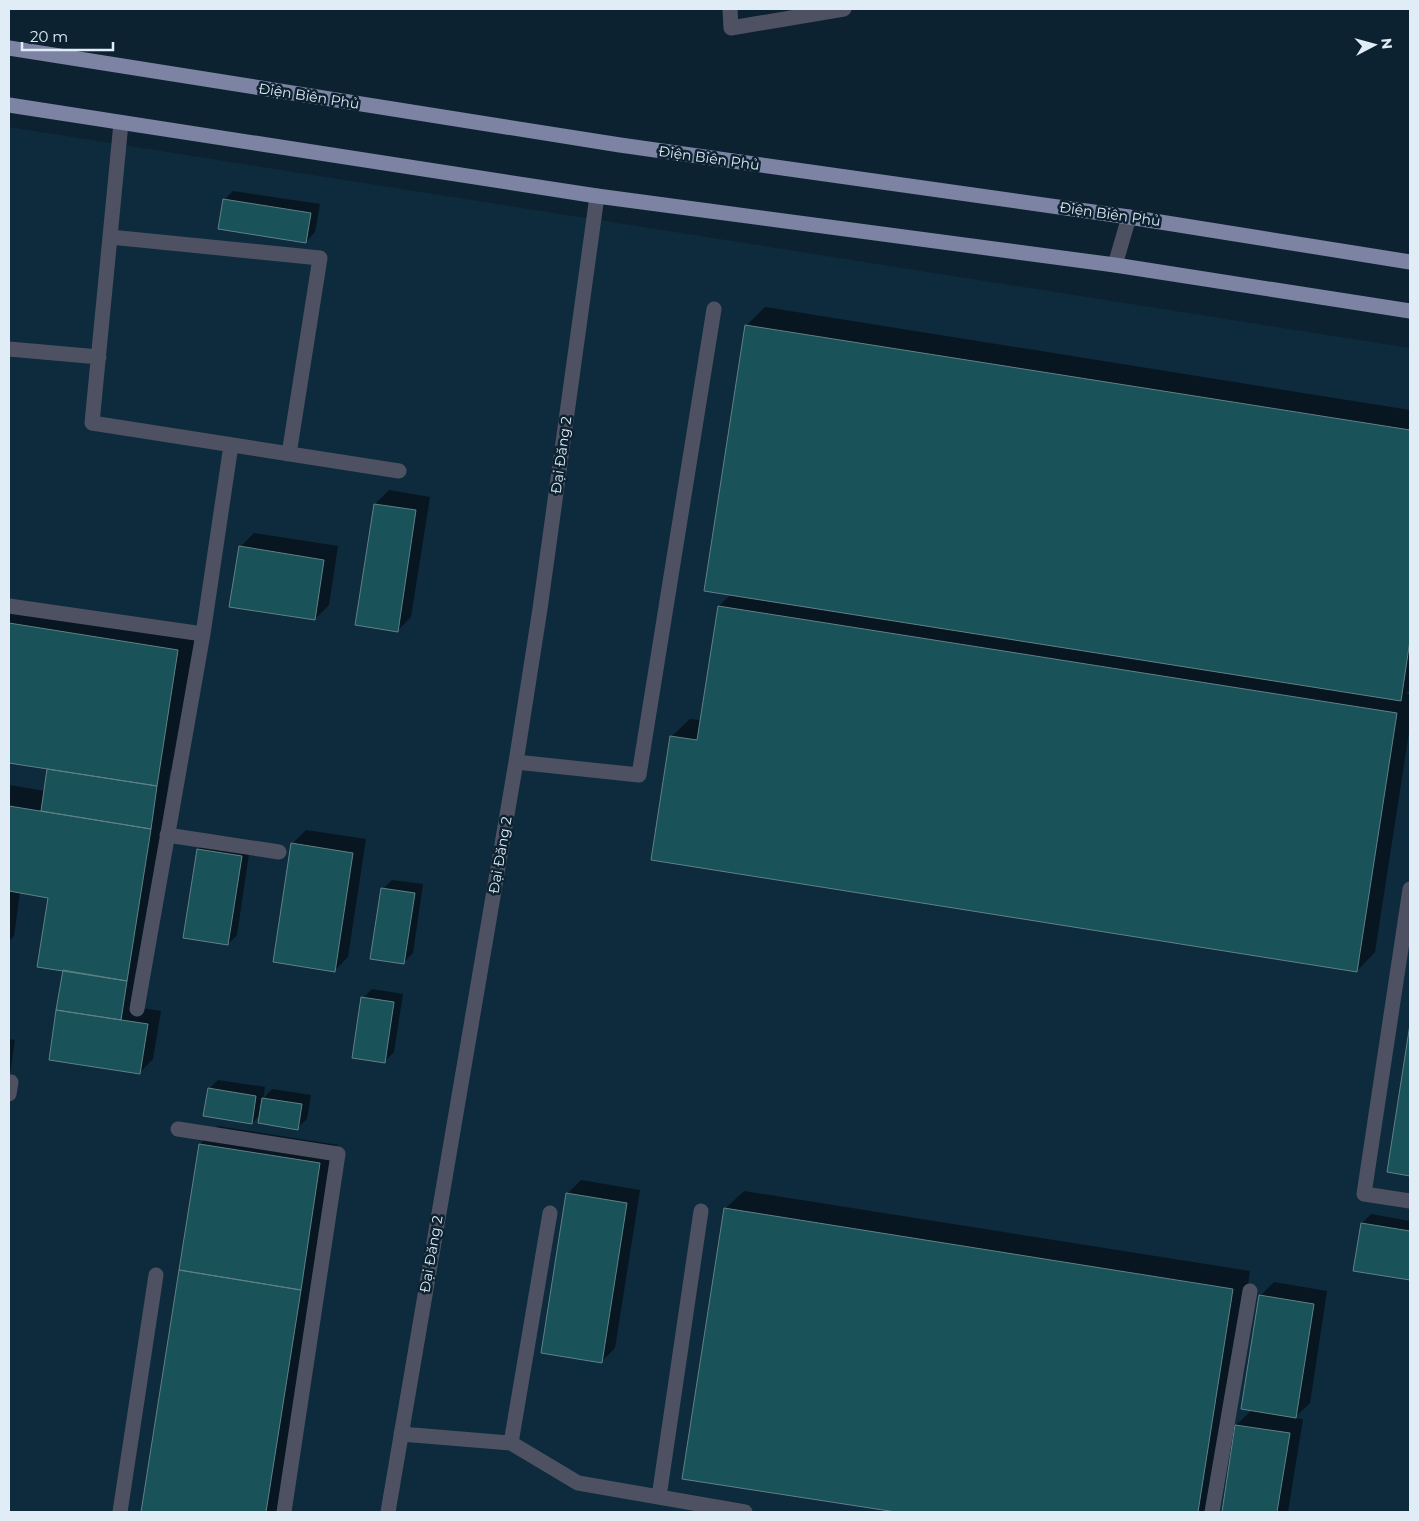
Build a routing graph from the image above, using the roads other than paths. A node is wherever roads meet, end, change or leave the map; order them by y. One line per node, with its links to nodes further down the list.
1 (730, 9): 2 (street)
2 (844, 9)
3 (9, 48): 7 (main road, Điện Biên Phủ)
4 (9, 106): 5 (main road)
5 (121, 123): 6 (main road); 8 (street)
6 (598, 196): 10 (main road); 20 (street, Đại Đăng 2)
7 (1129, 217): 9 (main road, Điện Biên Phủ); 10 (street)
8 (110, 237): 14 (street); 16 (street)
9 (1410, 262)
10 (1115, 265): 12 (main road)
11 (714, 309): 20 (street)
12 (1410, 311)
13 (9, 349): 14 (street)
14 (99, 357): 15 (street)
15 (230, 445): 16 (street); 19 (street)
16 (290, 454): 17 (street)
17 (399, 471)
18 (9, 606): 19 (street)
19 (203, 634): 21 (street)
20 (516, 762): 31 (street, Đại Đăng 2)
21 (167, 835): 22 (street); 24 (street)
22 (279, 852)
23 (1410, 889): 26 (street)
24 (137, 1009)
25 (178, 1129): 35 (street)
26 (1410, 1201)
27 (701, 1211): 33 (street)
28 (550, 1213): 32 (street)
29 (156, 1275): 34 (street)
30 (1250, 1291): 38 (street)
31 (401, 1434): 32 (street); 36 (street, Đại Đăng 2)
32 (511, 1443): 33 (street)
33 (658, 1497): 37 (street)
34 (120, 1512)
35 (284, 1512)
36 (388, 1512)
37 (745, 1512)
38 (1212, 1512)

